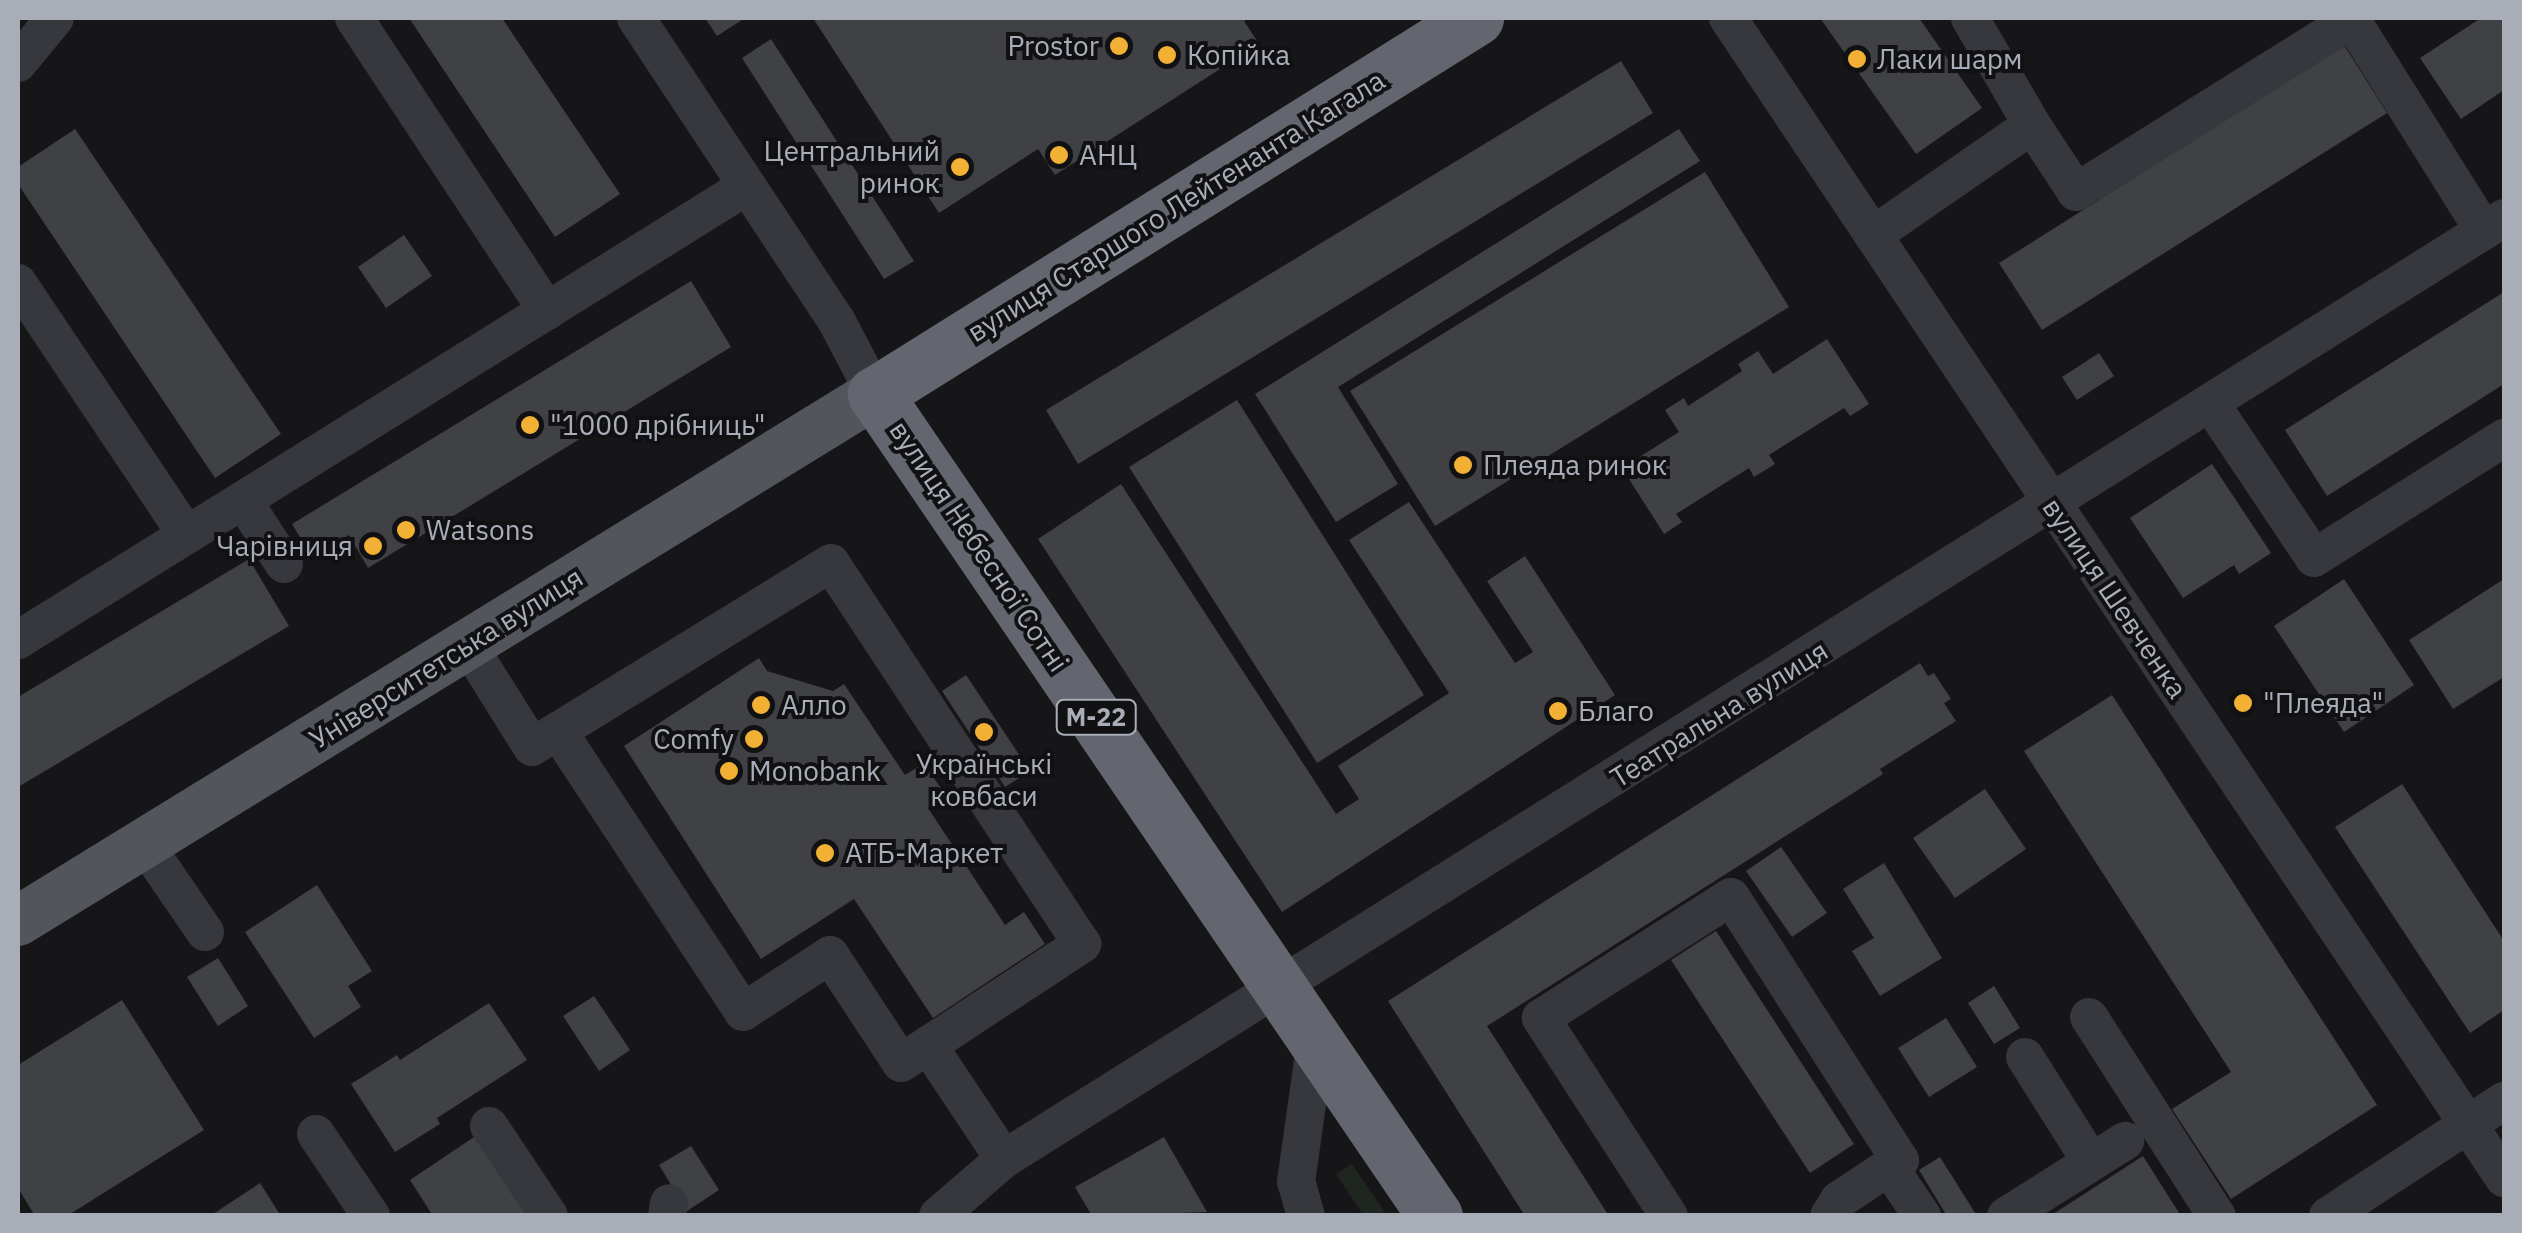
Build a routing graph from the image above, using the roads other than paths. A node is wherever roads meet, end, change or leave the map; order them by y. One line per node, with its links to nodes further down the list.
1 (55, 18): 8 (street)
2 (354, 18): 14 (street)
3 (636, 18): 10 (street, вулиця Небесної Сотні / М-22)
4 (1476, 18): 15 (highway, вулиця Старшого Лейтенанта Кагала)
5 (1728, 18): 12 (street, вулиця Шевченка)
6 (1970, 18): 9 (street)
7 (2353, 18): 9 (street); 11 (street)
8 (18, 63)
9 (2032, 125): 12 (street)
10 (747, 186): 14 (street); 15 (street, вулиця Небесної Сотні / М-22)
11 (2494, 225): 16 (street, Театральна вулиця)
12 (1873, 236): 19 (street, вулиця Шевченка)
13 (18, 283): 20 (street)
14 (547, 311): 18 (street)
15 (875, 394): 23 (main road, Університетська вулиця); 28 (highway, вулиця Небесної Сотні / М-22)
16 (2211, 404): 17 (street); 19 (street, Театральна вулиця)
17 (2504, 438)
18 (243, 500): 20 (street); 21 (street)
19 (2052, 505): 28 (street, Театральна вулиця); 34 (street, вулиця Шевченка)
20 (187, 535): 22 (street)
21 (284, 564)
22 (18, 640)
23 (468, 644): 24 (street); 25 (main road, Університетська вулиця)
24 (558, 731): 31 (street); 31 (street)
25 (144, 844): 26 (main road, Університетська вулиця); 27 (street)
26 (18, 922)
27 (205, 932)
28 (1281, 988): 30 (highway, вулиця Небесної Сотні / М-22); 38 (street, Театральна вулиця)
29 (2088, 1017): 51 (street)
30 (1316, 1040): 45 (street); 46 (highway, вулиця Небесної Сотні / М-22)
31 (928, 1045): 38 (street)
32 (2025, 1057): 39 (street)
33 (2504, 1101): 34 (street)
34 (2470, 1122): 41 (street, вулиця Шевченка); 52 (street)
35 (490, 1126): 43 (street)
36 (316, 1134): 42 (street)
37 (2125, 1141): 39 (street)
38 (1004, 1159): 44 (street, Театральна вулиця)
39 (2091, 1162): 50 (street)
40 (1890, 1167): 47 (street); 48 (street); 49 (street)
41 (2504, 1178)
42 (370, 1216)
43 (549, 1216)
44 (938, 1216)
45 (1306, 1216)
46 (1435, 1216)
47 (1669, 1216)
48 (1830, 1216)
49 (1922, 1216)
50 (2006, 1216)
51 (2217, 1216)
52 (2328, 1216)

